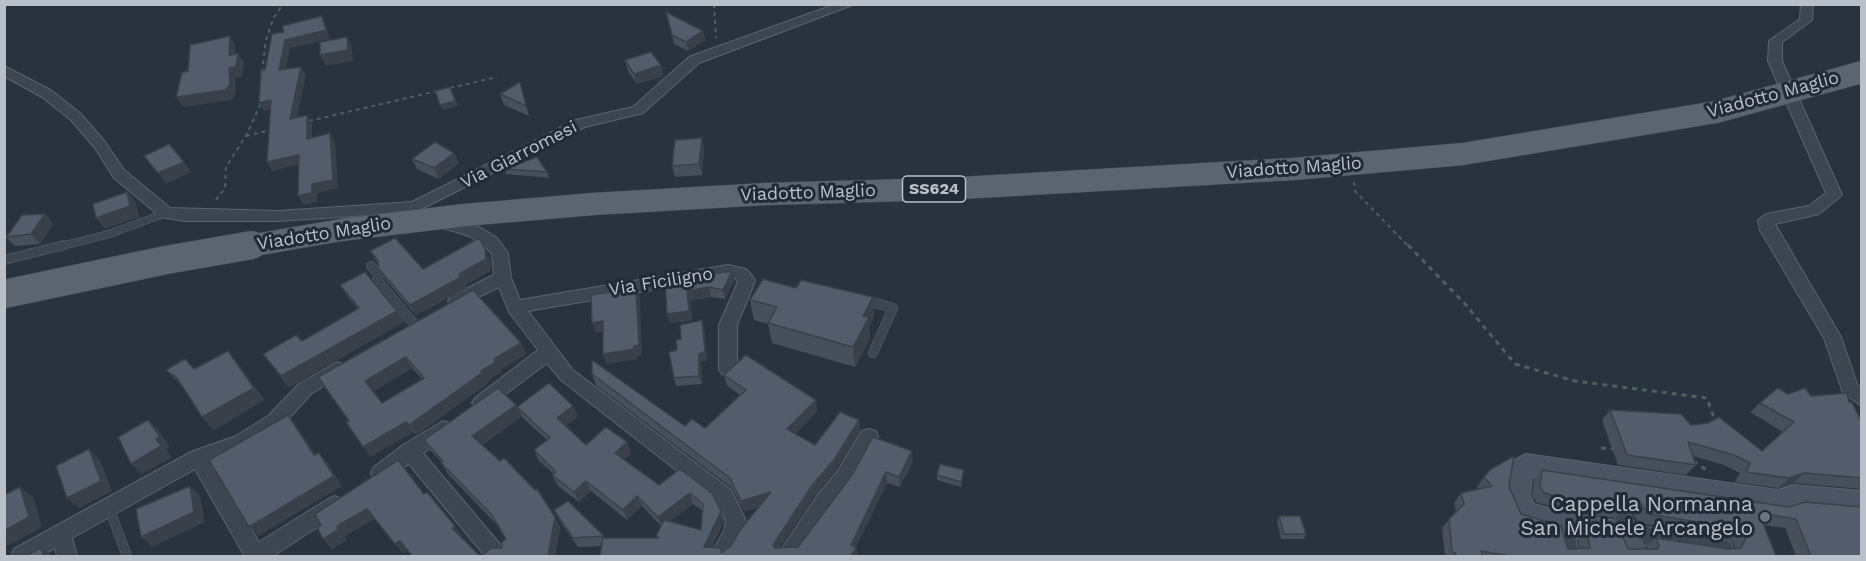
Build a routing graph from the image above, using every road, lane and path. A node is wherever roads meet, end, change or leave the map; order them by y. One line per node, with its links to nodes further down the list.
1 (283, 4): 9 (path)
2 (714, 4): 5 (path)
3 (849, 4): 5 (street, Via Giarromesi)
4 (1807, 4): 30 (street)
5 (717, 52): 15 (street, Via Giarromesi)
6 (4, 70): 16 (street)
7 (1862, 72): 21 (main road, Viadotto Maglio / SS624, bridge)
8 (497, 77): 11 (path)
9 (262, 79)
10 (262, 95): 13 (path)
11 (303, 122)
12 (280, 128): 13 (path)
13 (246, 136): 17 (path)
14 (1354, 174): 31 (path)
15 (415, 207): 17 (street); 20 (street)
16 (166, 213): 17 (street); 18 (lane)
17 (195, 216)
18 (4, 260)
19 (370, 266): 24 (lane)
20 (503, 278): 23 (street); 24 (street)
21 (4, 294)
22 (851, 296): 27 (lane)
23 (515, 307): 26 (street); 29 (street, Via Ficiligno)
24 (415, 325): 25 (street)
25 (394, 337)
26 (550, 351): 34 (street); 52 (street)
27 (873, 353)
28 (353, 360): 36 (street)
29 (728, 369)
30 (1862, 399)
31 (1724, 432)
32 (869, 437): 53 (street)
33 (1601, 448): 35 (path)
34 (410, 450): 39 (street); 51 (street)
35 (1621, 450)
36 (198, 458): 40 (street); 42 (street)
37 (1690, 460): 38 (path)
38 (1713, 474)
39 (369, 482)
40 (350, 494)
41 (1862, 503): 43 (main road)
42 (109, 508): 44 (street); 50 (lane)
43 (1562, 524): 45 (main road); 54 (street)
44 (61, 535): 48 (street); 49 (street)
45 (1628, 537): 47 (street)
46 (1723, 548): 47 (street)
47 (1692, 550)
48 (21, 556)
49 (67, 556)
50 (127, 556)
51 (497, 556)
52 (720, 556)
53 (787, 556)
54 (1569, 556)

